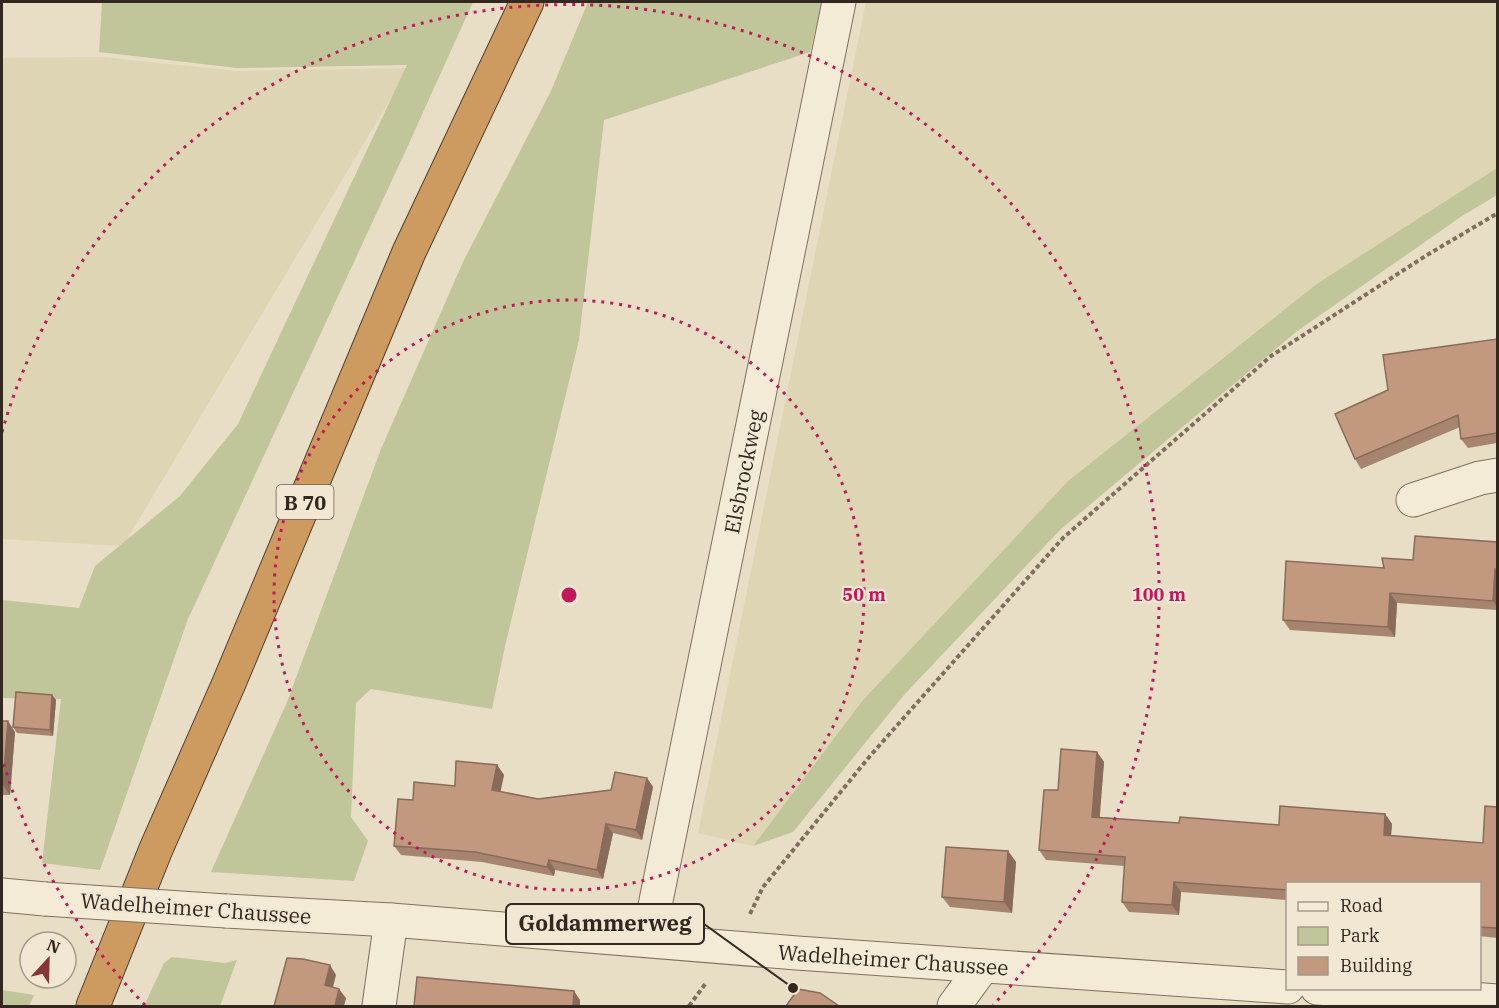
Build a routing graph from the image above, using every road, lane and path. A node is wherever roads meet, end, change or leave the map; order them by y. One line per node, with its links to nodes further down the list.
1 (527, 2): 14 (highway, B 70)
2 (839, 2): 8 (street, Elsbrockweg)
3 (1497, 213): 9 (path)
4 (1497, 476): 5 (street)
5 (1413, 500)
6 (2, 895): 7 (street, Wadelheimer Chaussee, bridge)
7 (391, 920): 8 (street, Wadelheimer Chaussee); 15 (street)
8 (648, 940): 9 (street, Wadelheimer Chaussee)
9 (733, 947): 10 (street, Wadelheimer Chaussee)
10 (983, 966): 11 (street, Wadelheimer Chaussee); 16 (street)
11 (1286, 987)
12 (1345, 990): 13 (street)
13 (1497, 1001)
14 (93, 1006)
15 (379, 1006)
16 (954, 1006)

